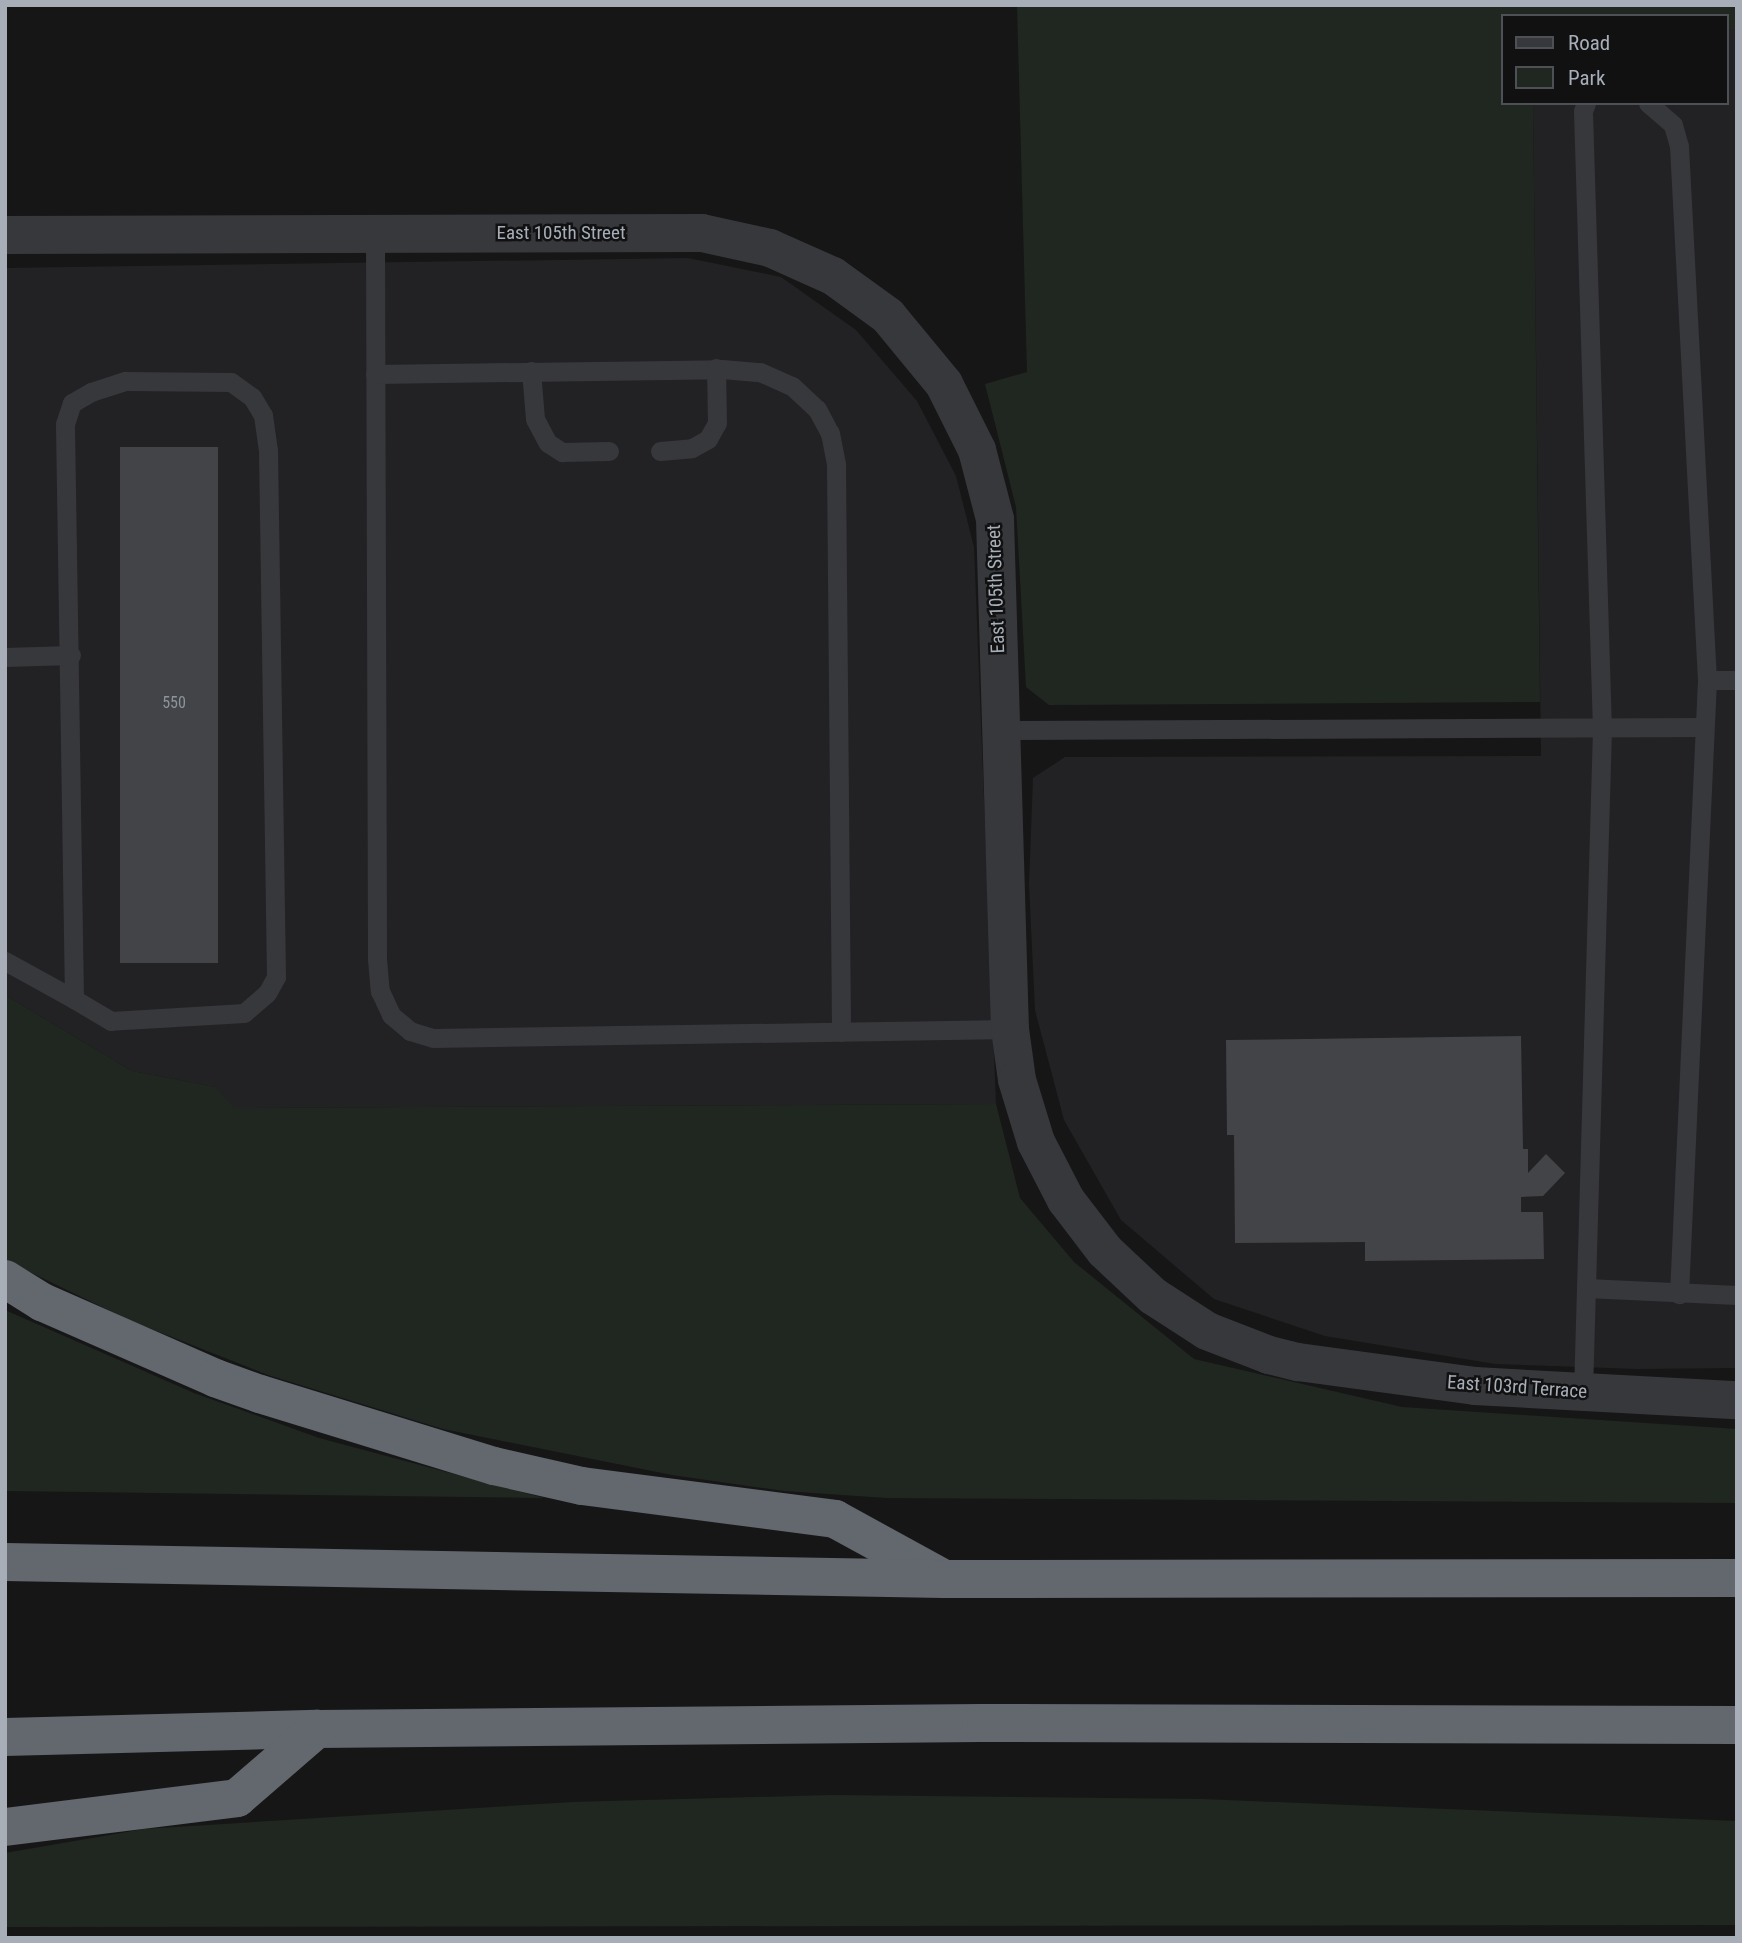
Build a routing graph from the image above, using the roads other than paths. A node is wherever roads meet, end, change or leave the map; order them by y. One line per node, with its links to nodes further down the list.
1 (1585, 105): 16 (lane)
2 (1650, 105): 12 (lane)
3 (375, 234): 4 (street, East 105th Street); 7 (lane); 15 (street, East 105th Street)
4 (5, 235)
5 (716, 368): 6 (lane); 8 (lane); 20 (lane)
6 (531, 371): 7 (lane); 9 (lane)
7 (375, 374): 20 (lane)
8 (660, 450)
9 (609, 451)
10 (71, 655): 11 (lane); 18 (lane); 18 (lane)
11 (5, 657)
12 (1707, 680): 13 (lane); 14 (lane)
13 (1737, 680)
14 (1704, 727): 16 (lane); 23 (lane)
15 (1001, 730): 16 (lane); 19 (street, East 105th Street)
16 (1602, 730): 22 (lane)
17 (5, 961): 18 (lane)
18 (75, 999)
19 (1010, 1029): 20 (lane); 25 (street, East 105th Street)
20 (841, 1032)
21 (5, 1279): 30 (highway)
22 (1586, 1288): 23 (lane); 26 (lane)
23 (1679, 1294): 24 (lane)
24 (1737, 1295)
25 (1298, 1362): 26 (street, East 103rd Terrace)
26 (1583, 1392): 27 (street, East 103rd Terrace)
27 (1737, 1400)
28 (5, 1562): 30 (highway)
29 (1737, 1578): 30 (highway)
30 (944, 1579)
31 (1737, 1725): 32 (highway)
32 (317, 1729): 33 (highway); 34 (highway)
33 (5, 1737)
34 (5, 1827)

